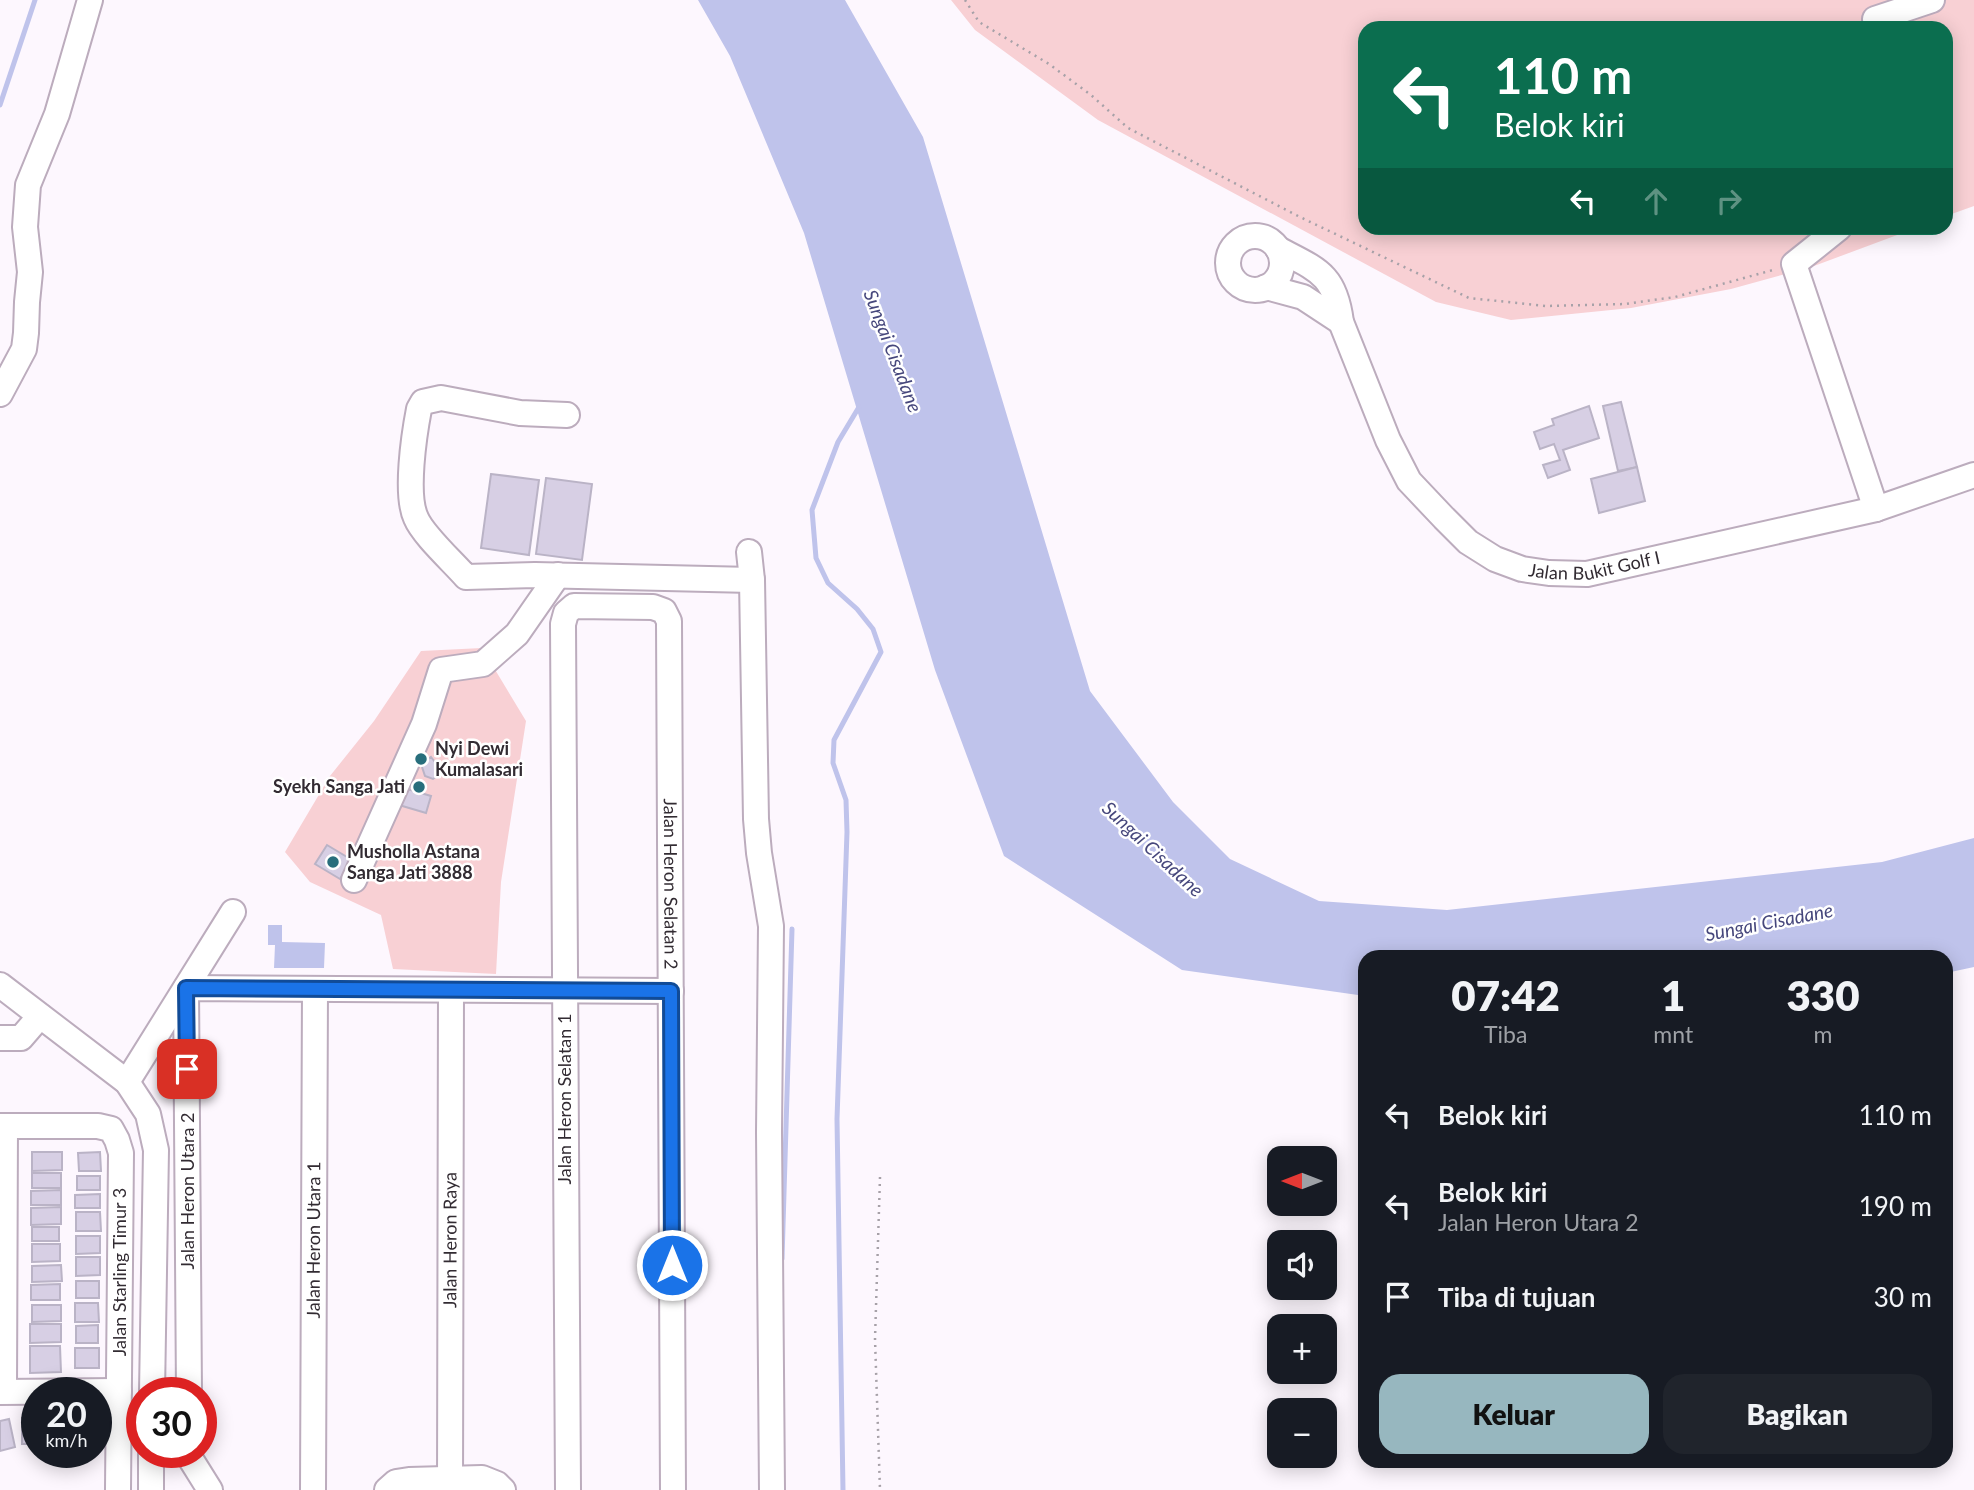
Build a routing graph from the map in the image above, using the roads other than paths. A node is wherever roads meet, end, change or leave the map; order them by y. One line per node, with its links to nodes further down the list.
1 (90, 0): 8 (street)
2 (1932, 0): 3 (street)
3 (1872, 16)
4 (1830, 235): 11 (street)
5 (1278, 249): 6 (street); 6 (street, Jalan Bukit Golf I); 7 (street, Jalan Bukit Golf I)
6 (1266, 287): 7 (street, Jalan Bukit Golf I)
7 (1341, 322): 11 (street, Jalan Bukit Golf I)
8 (0, 394)
9 (567, 415): 13 (street)
10 (1974, 475): 11 (street, Jalan Bukit Golf I)
11 (1876, 509)
12 (749, 552): 14 (street)
13 (558, 575): 14 (street); 16 (street)
14 (752, 580): 43 (street)
15 (563, 624): 22 (street, Jalan Heron Selatan 1); 23 (street, Jalan Heron Selatan 2)
16 (354, 880)
17 (233, 912): 19 (street)
18 (0, 985): 24 (street)
19 (186, 988): 20 (street); 26 (street); 29 (street, Jalan Heron Utara 2)
20 (314, 989): 21 (street); 39 (street, Jalan Heron Utara 1)
21 (451, 990): 22 (street); 35 (street, Jalan Heron Raya)
22 (565, 990): 23 (street); 42 (street, Jalan Heron Selatan 1)
23 (671, 991): 36 (street, Jalan Heron Selatan 2)
24 (40, 1016): 25 (street); 26 (street)
25 (0, 1038)
26 (127, 1082): 28 (street)
27 (3, 1126): 30 (street, Jalan Starling Timur 3); 31 (street)
28 (152, 1377)
29 (189, 1377)
30 (119, 1391): 31 (street); 37 (street, Jalan Starling Timur 3)
31 (2, 1392)
32 (151, 1468): 38 (street)
33 (196, 1468): 34 (street)
34 (206, 1485)
35 (450, 1485): 40 (street); 41 (street)
36 (673, 1487)
37 (118, 1490)
38 (151, 1490)
39 (313, 1490)
40 (387, 1490)
41 (503, 1490)
42 (568, 1490)
43 (772, 1490)

